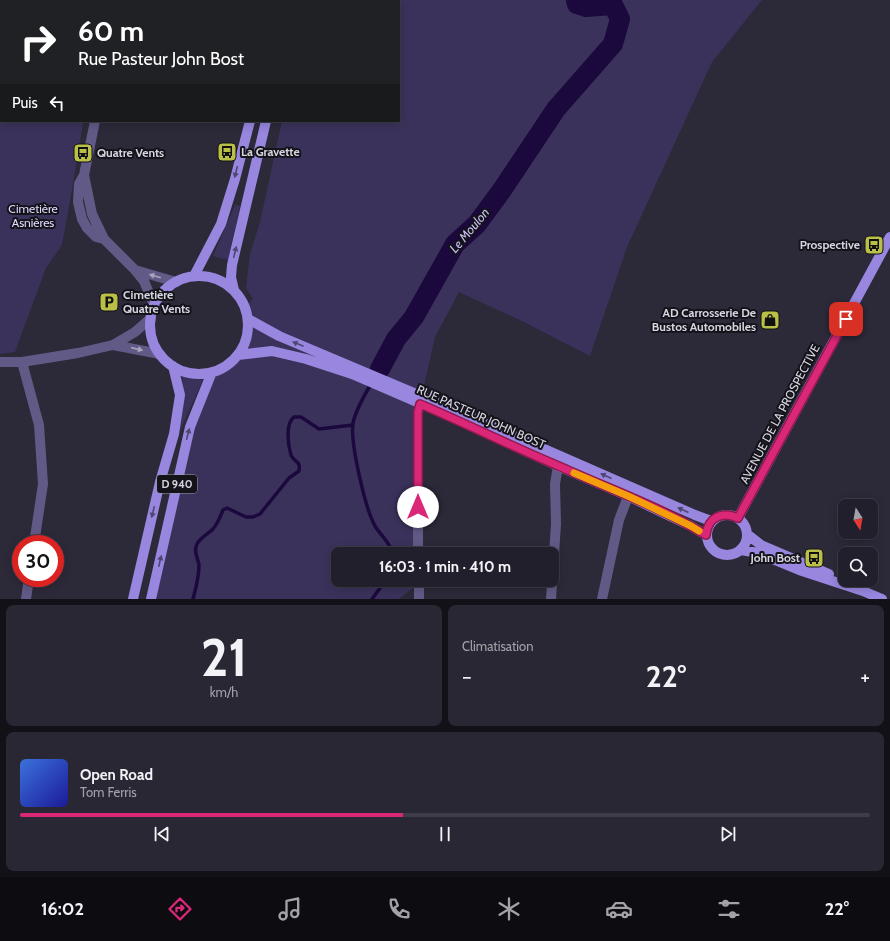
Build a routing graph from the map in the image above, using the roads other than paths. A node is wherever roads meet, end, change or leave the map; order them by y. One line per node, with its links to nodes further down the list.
1 (95, 122): 4 (street)
2 (250, 122): 8 (main road, one-way to 8)
3 (266, 122): 10 (main road, one-way to 3)
4 (84, 175): 6 (street); 6 (street)
5 (890, 237): 26 (main road, AVENUE DE LA PROSPECTIVE)
6 (104, 239): 7 (street)
7 (135, 270): 9 (street, one-way to 7); 11 (street)
8 (194, 276): 9 (main road); 10 (main road)
9 (176, 282): 11 (main road)
10 (234, 290): 13 (main road)
11 (154, 305): 12 (main road)
12 (151, 318): 14 (street); 15 (main road)
13 (248, 319): 16 (main road); 20 (main road, RUE PASTEUR JOHN BOST, one-way to 13)
14 (114, 345): 15 (street, one-way to 15); 18 (street)
15 (160, 354): 19 (main road)
16 (238, 355): 20 (main road, RUE PASTEUR JOHN BOST); 21 (main road)
17 (0, 362): 18 (street)
18 (22, 362): 29 (street)
19 (173, 366): 21 (main road); 37 (main road, D 940, one-way to 37)
20 (353, 370): 22 (main road, RUE PASTEUR JOHN BOST)
21 (212, 372): 38 (main road, D 940, one-way to 21)
22 (388, 385): 23 (main road, RUE PASTEUR JOHN BOST); 25 (main road, RUE PASTEUR JOHN BOST, one-way to 22)
23 (420, 404): 24 (main road, RUE PASTEUR JOHN BOST); 31 (street)
24 (558, 466): 25 (main road, RUE PASTEUR JOHN BOST); 40 (street)
25 (630, 492): 27 (main road, RUE PASTEUR JOHN BOST, one-way to 25); 30 (main road, RUE PASTEUR JOHN BOST); 41 (street)
26 (738, 518): 27 (main road); 28 (main road)
27 (711, 521): 30 (main road)
28 (747, 534): 32 (main road); 35 (main road)
29 (35, 535)
30 (706, 535): 32 (main road)
31 (418, 547)
32 (741, 550): 35 (main road)
33 (28, 587): 36 (street)
34 (418, 587): 39 (street)
35 (863, 591): 42 (main road)
36 (26, 599)
37 (133, 599)
38 (151, 599)
39 (419, 599)
40 (551, 599)
41 (602, 599)
42 (882, 599)

